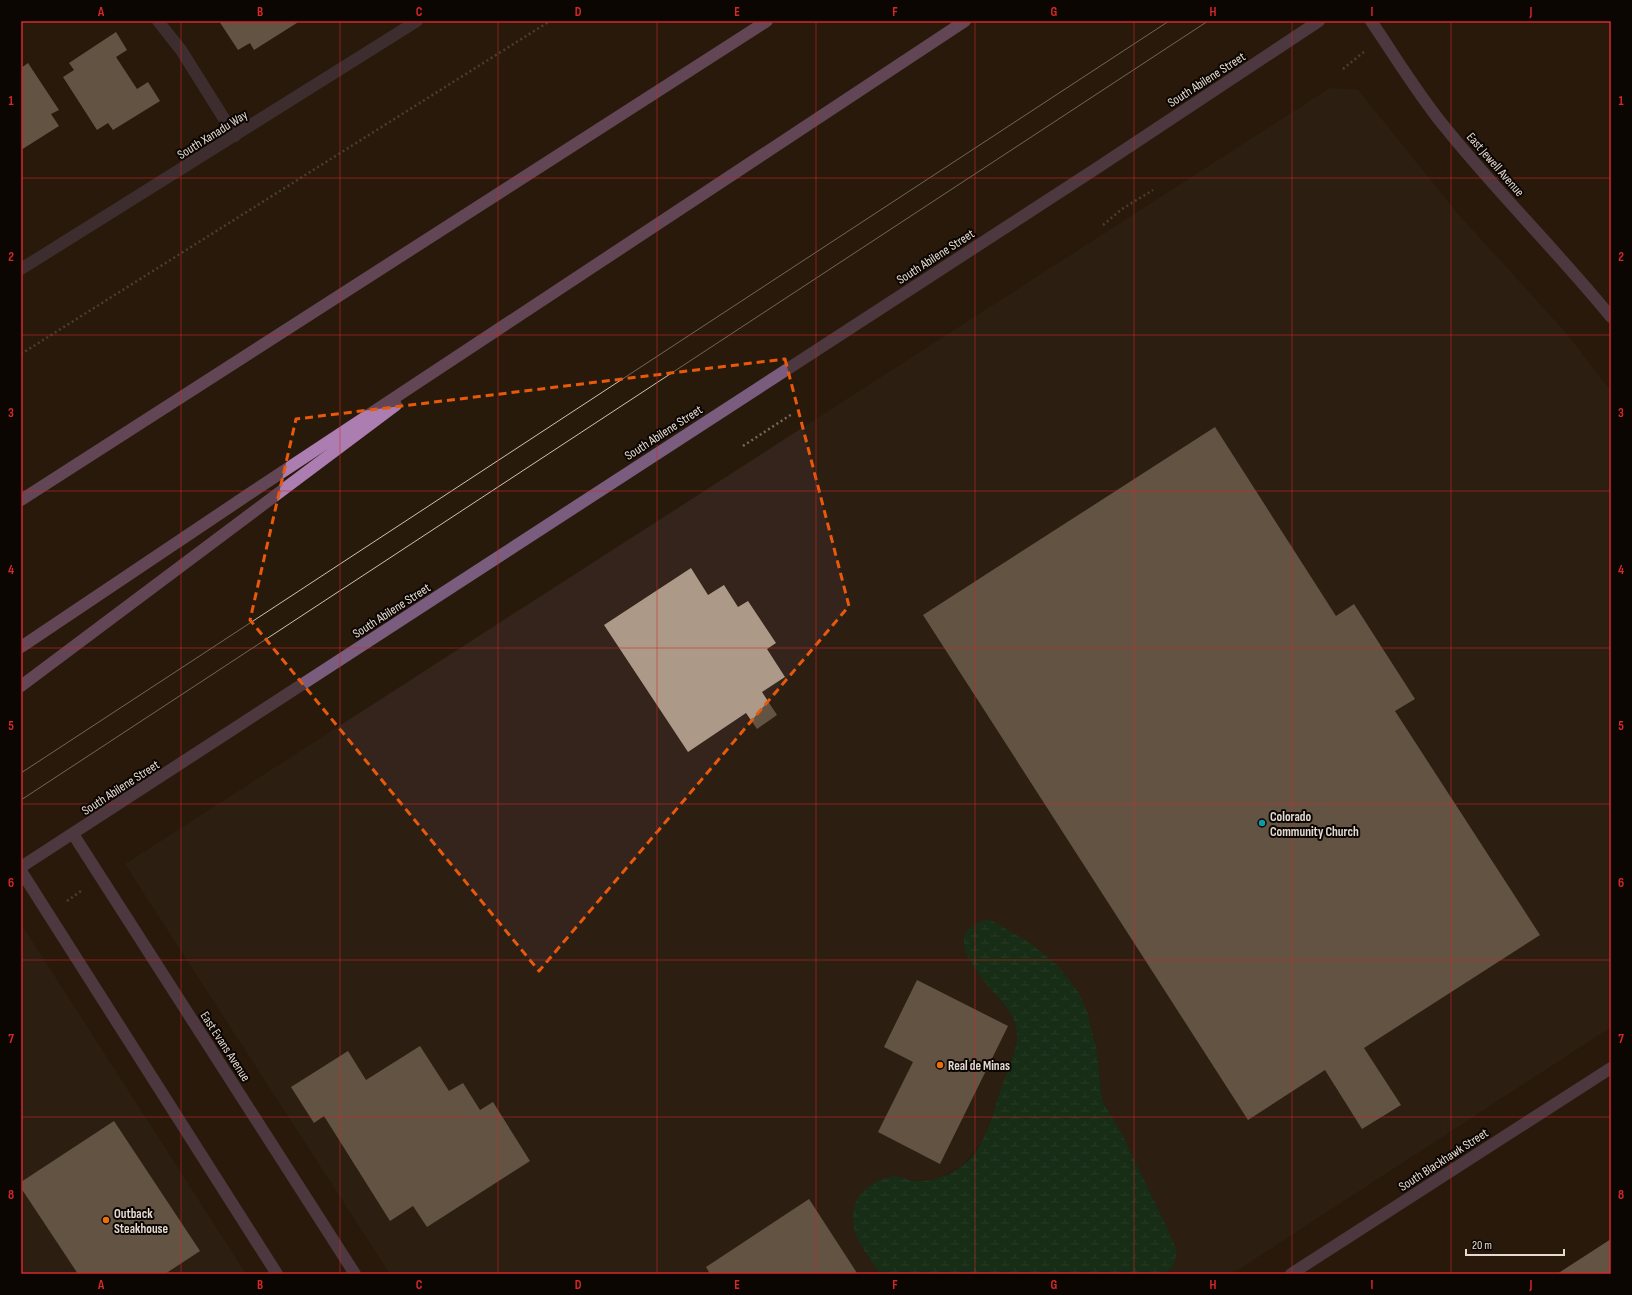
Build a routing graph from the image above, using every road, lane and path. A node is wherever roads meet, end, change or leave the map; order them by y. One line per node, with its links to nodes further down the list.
1 (158, 21): 8 (street)
2 (417, 21): 8 (street, South Xanadu Way)
3 (550, 21): 14 (path)
4 (768, 21): 17 (highway)
5 (965, 21): 13 (highway)
6 (1319, 21): 22 (street, South Abilene Street)
7 (1372, 21): 12 (street, East Jewell Avenue)
8 (235, 136): 11 (street, South Xanadu Way)
9 (1153, 190): 10 (path)
10 (1103, 225)
11 (21, 269)
12 (1611, 317)
13 (498, 329): 20 (highway); 21 (highway)
14 (21, 354)
15 (792, 414): 16 (path)
16 (743, 446)
17 (84, 458): 18 (highway); 19 (highway)
18 (21, 494)
19 (21, 500)
20 (21, 647)
21 (21, 686)
22 (73, 834): 23 (street, South Abilene Street); 29 (street, East Evans Avenue)
23 (21, 867)
24 (21, 871): 28 (street)
25 (83, 890): 26 (path)
26 (74, 896)
27 (1611, 1068): 30 (street, South Blackhawk Street)
28 (277, 1274)
29 (355, 1274)
30 (1291, 1274)

